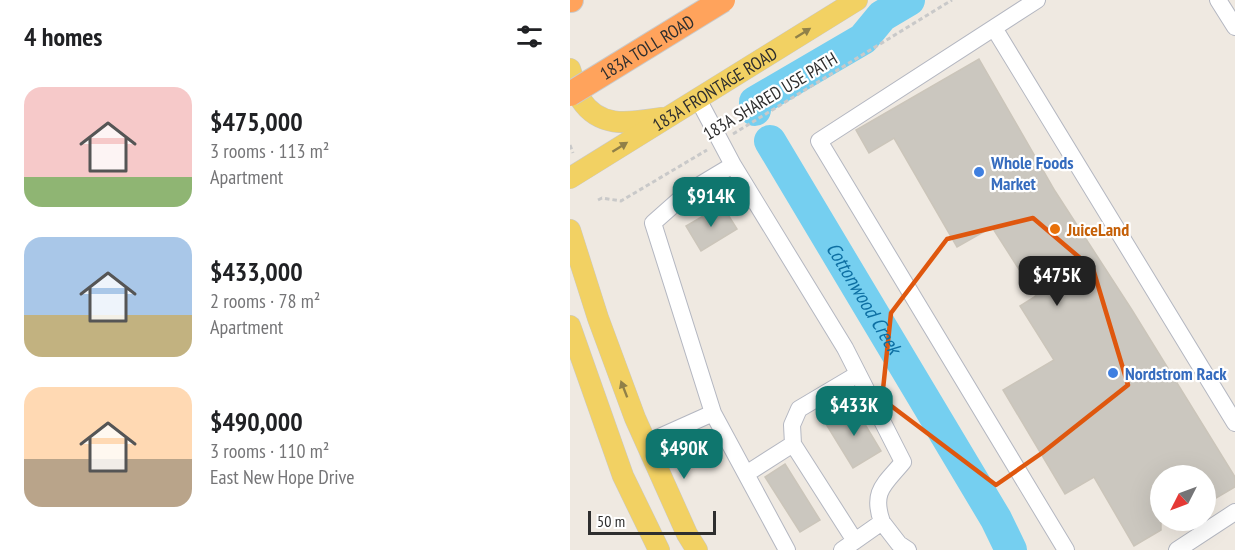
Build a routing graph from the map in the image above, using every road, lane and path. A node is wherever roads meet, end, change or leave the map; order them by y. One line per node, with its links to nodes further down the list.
1 (723, 0): 9 (highway, 183A TOLL ROAD, bridge)
2 (952, 0): 12 (path, 183A SHARED USE PATH)
3 (1037, 0): 7 (lane)
4 (1218, 0): 6 (lane)
5 (849, 5): 10 (main road, 183A FRONTAGE ROAD, one-way to 5)
6 (1235, 27)
7 (994, 28): 22 (lane); 33 (lane)
8 (570, 69): 11 (main road)
9 (570, 94)
10 (698, 99): 11 (main road, 183A FRONTAGE ROAD); 12 (lane)
11 (668, 118): 16 (main road, 183A FRONTAGE ROAD, one-way to 11)
12 (722, 141): 15 (lane); 17 (path, 183A SHARED USE PATH)
13 (570, 146): 14 (path)
14 (573, 153)
15 (734, 165): 20 (lane); 21 (lane)
16 (570, 178)
17 (598, 200)
18 (570, 230): 23 (main road, one-way to 18)
19 (570, 326): 30 (main road)
20 (858, 374): 24 (lane); 27 (lane)
21 (713, 413): 23 (lane); 25 (lane)
22 (1235, 423)
23 (646, 443): 28 (main road)
24 (793, 444): 25 (lane); 29 (lane)
25 (746, 474): 31 (lane)
26 (1235, 512): 34 (lane)
27 (882, 522): 29 (lane); 32 (lane)
28 (692, 542)
29 (848, 546)
30 (659, 550)
31 (787, 550)
32 (908, 550)
33 (1066, 550)
34 (1178, 550)

